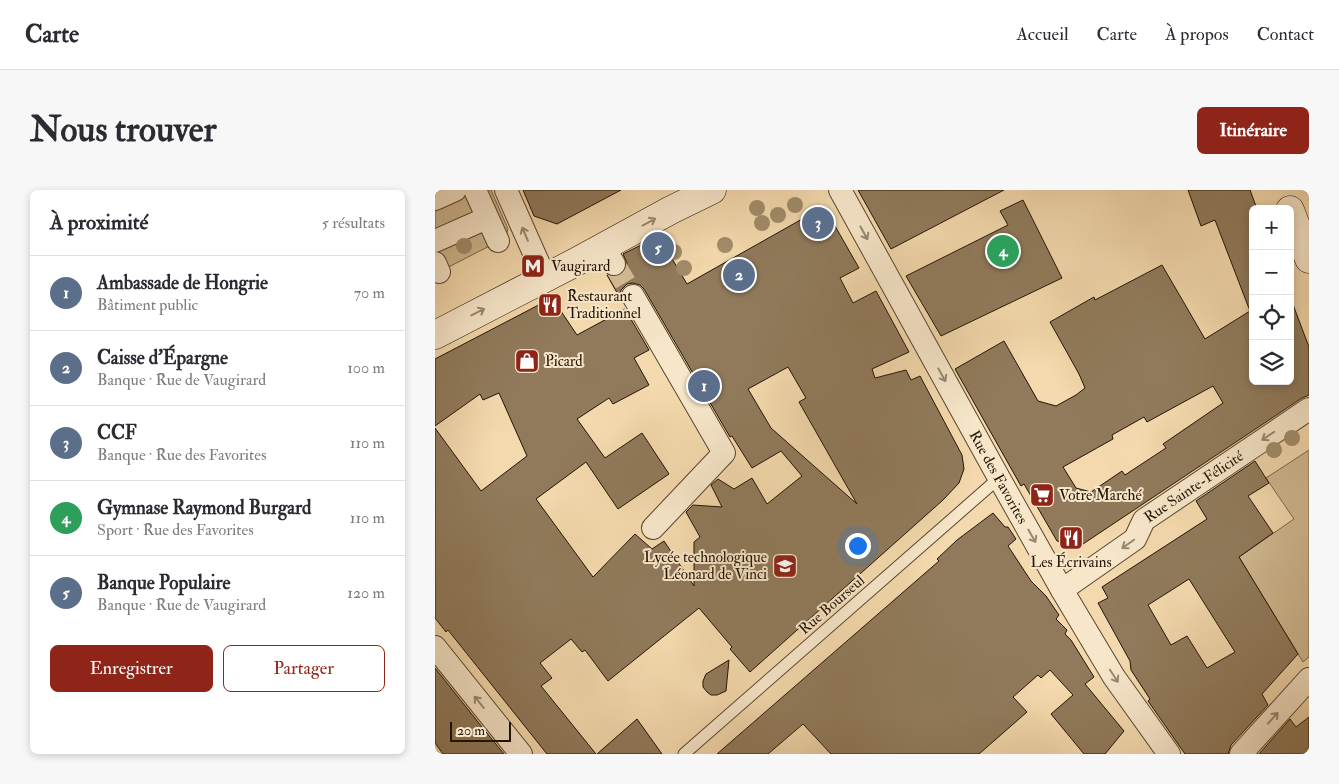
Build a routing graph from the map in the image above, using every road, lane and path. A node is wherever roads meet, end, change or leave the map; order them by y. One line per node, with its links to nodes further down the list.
1 (455, 190): 7 (street)
2 (475, 190): 9 (street)
3 (506, 190): 14 (street, one-way to 3)
4 (712, 190): 14 (main road, one-way to 4)
5 (840, 190): 18 (street, Rue des Favorites, one-way to 18)
6 (1283, 190): 8 (main road)
7 (435, 199)
8 (1289, 205)
9 (487, 218): 11 (street); 12 (street)
10 (1294, 220): 13 (main road)
11 (435, 241)
12 (498, 241)
13 (1309, 259)
14 (545, 278): 16 (main road, one-way to 14)
15 (633, 296): 19 (street)
16 (436, 332)
17 (1309, 409): 20 (street, Rue Sainte-Félicité, one-way to 20)
18 (999, 478): 20 (street, Rue des Favorites, one-way to 20); 24 (lane, Rue Bourseul)
19 (653, 528)
20 (1062, 590): 25 (street, Rue des Favorites, one-way to 25)
21 (435, 647): 23 (street, one-way to 21)
22 (1309, 678): 26 (street, one-way to 22)
23 (521, 754)
24 (684, 754)
25 (1169, 754)
26 (1241, 754)

